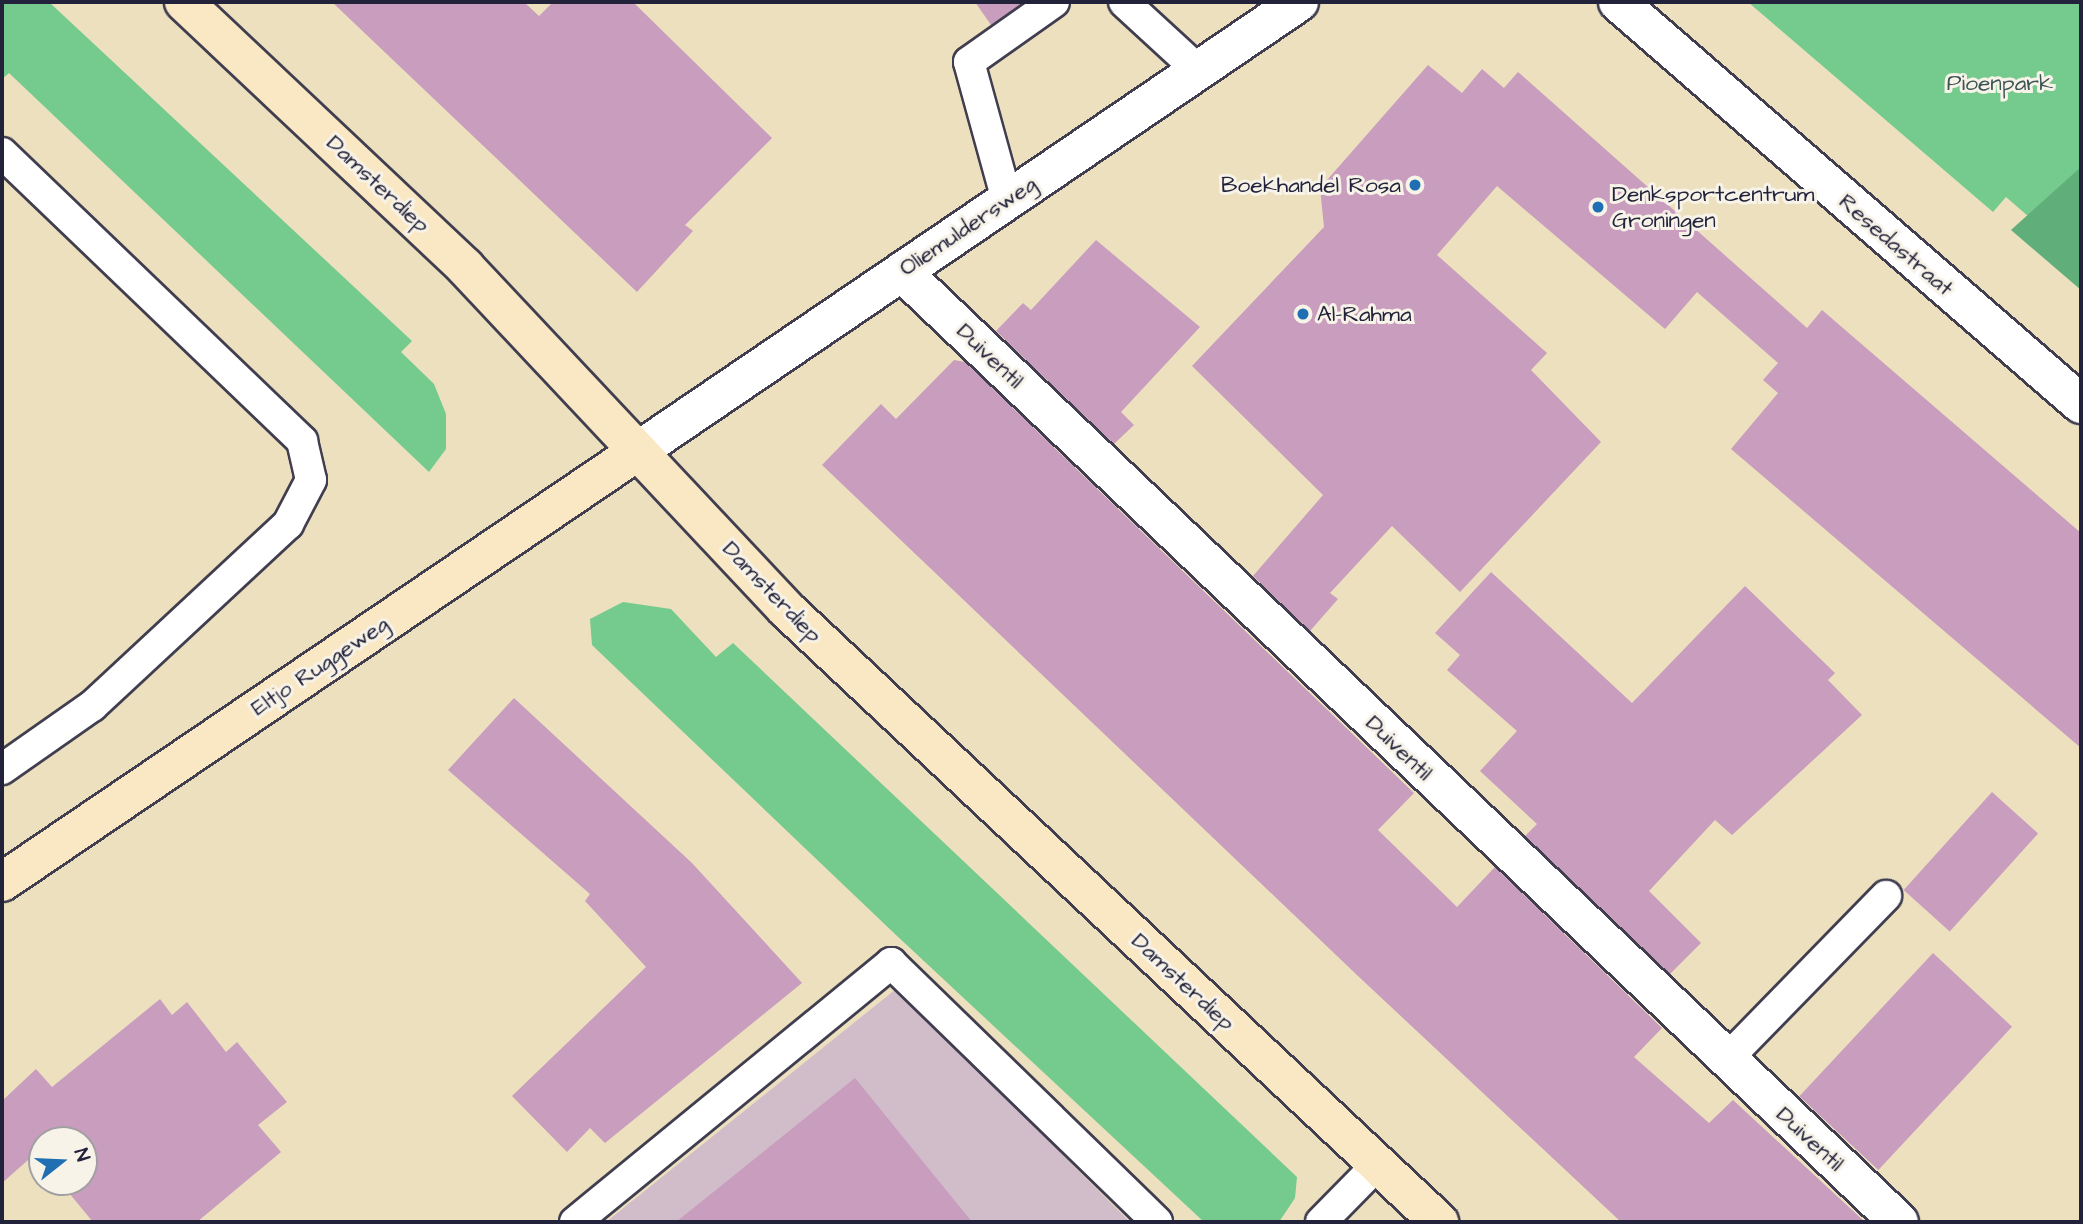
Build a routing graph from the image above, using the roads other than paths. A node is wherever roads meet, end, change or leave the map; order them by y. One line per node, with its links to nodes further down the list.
1 (184, 2): 11 (main road, Damsterdiep)
2 (1054, 2): 8 (lane)
3 (1124, 2): 6 (lane)
4 (1299, 2): 6 (street, Oliemuldersweg)
5 (1618, 2): 10 (street, Resedastraat)
6 (1198, 70): 8 (street, Oliemuldersweg)
7 (2, 153): 12 (lane)
8 (1007, 200): 9 (street, Oliemuldersweg)
9 (902, 272): 11 (street, Oliemuldersweg); 15 (street, Duiventil)
10 (2081, 404)
11 (638, 451): 13 (main road, Eltjo Ruggeweg); 16 (main road, Damsterdiep)
12 (2, 769)
13 (2, 882)
14 (1886, 896): 15 (lane)
15 (1727, 1059): 21 (street, Duiventil)
16 (1377, 1165): 19 (lane); 20 (main road, Damsterdiep)
17 (575, 1222): 18 (lane)
18 (1157, 1222)
19 (1321, 1222)
20 (1439, 1222)
21 (1899, 1222)

